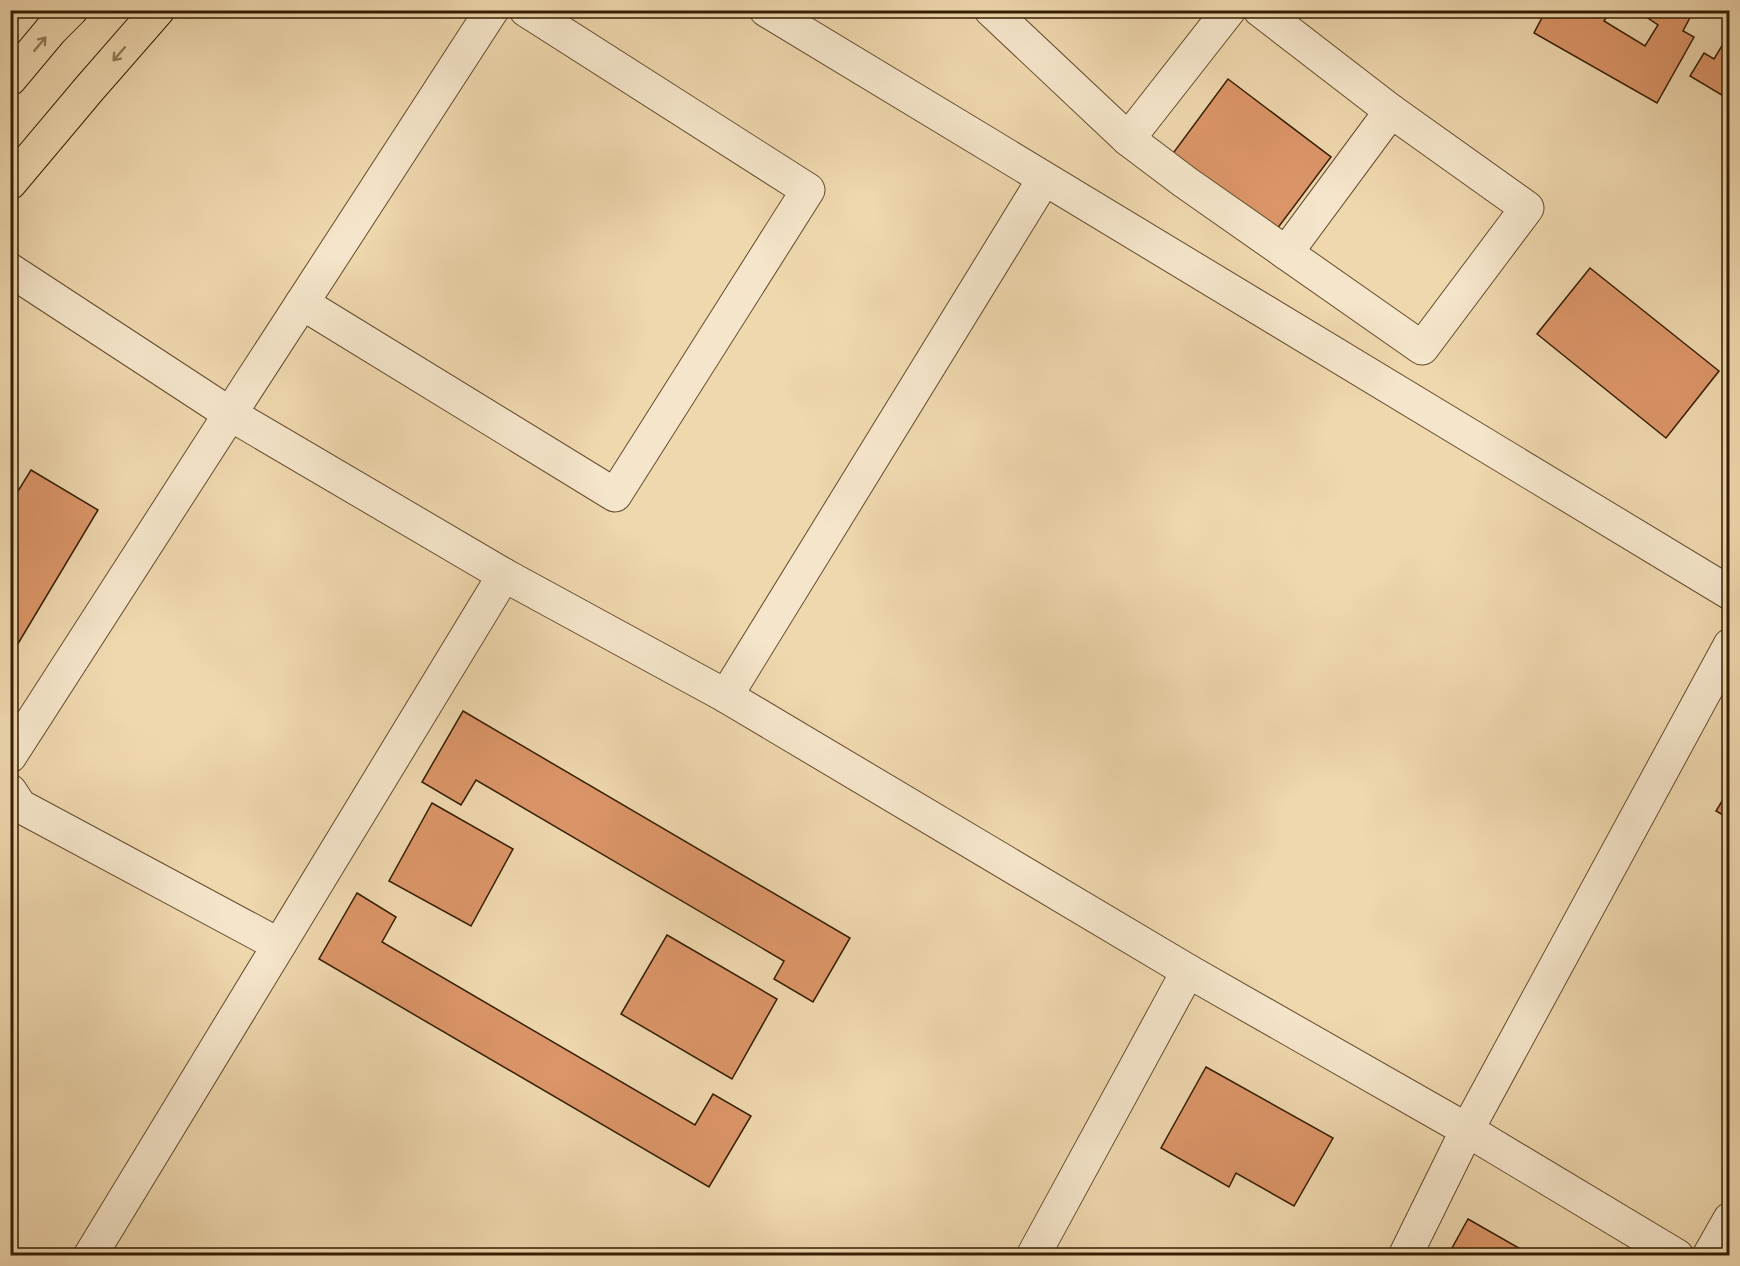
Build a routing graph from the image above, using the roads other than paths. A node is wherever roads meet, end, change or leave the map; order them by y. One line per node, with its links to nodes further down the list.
1 (70, 10): 9 (main road, one-way to 1)
2 (158, 10): 13 (main road, one-way to 13)
3 (492, 10): 16 (street)
4 (526, 10): 16 (street)
5 (766, 10): 12 (street)
6 (991, 10): 11 (street)
7 (1229, 10): 11 (street)
8 (1260, 10): 10 (street)
9 (10, 79)
10 (1391, 111): 14 (street); 14 (street)
11 (1128, 139): 14 (street)
12 (1044, 179): 19 (street); 21 (street)
13 (10, 183)
14 (1286, 253)
15 (10, 270): 17 (street)
16 (302, 303): 17 (street)
17 (230, 414): 18 (street); 22 (street)
18 (504, 575): 21 (street); 24 (street)
19 (1730, 593)
20 (1730, 645): 26 (street)
21 (726, 696): 25 (street)
22 (10, 756)
23 (10, 791): 24 (street)
24 (279, 945): 28 (street)
25 (1188, 971): 26 (street); 29 (street)
26 (1467, 1130): 30 (street); 31 (street)
27 (1730, 1219): 32 (street)
28 (90, 1256)
29 (1033, 1256)
30 (1406, 1256)
31 (1677, 1256)
32 (1709, 1256)

